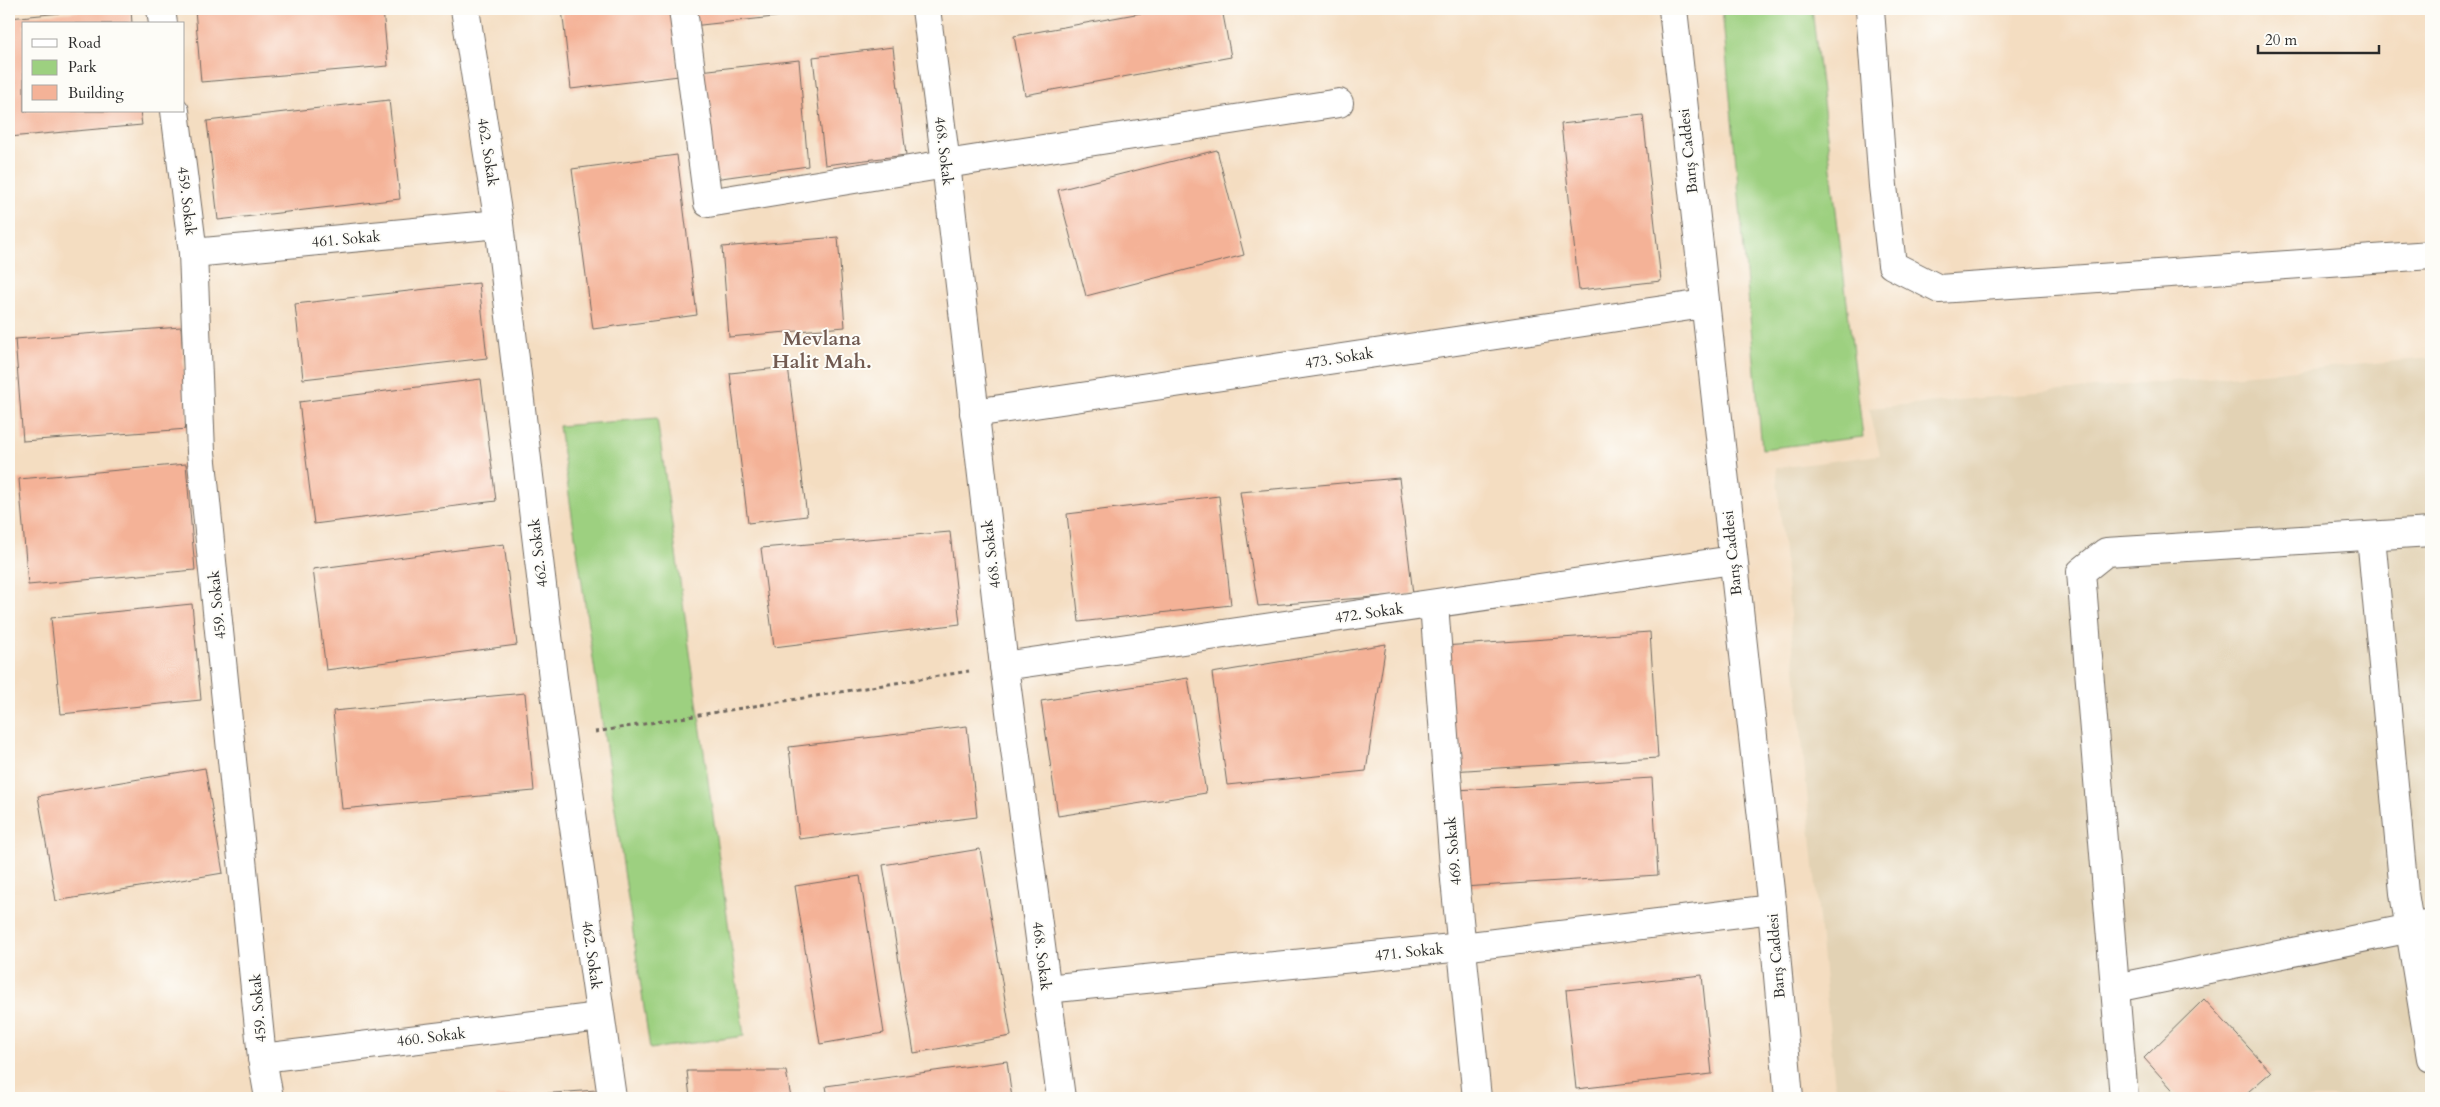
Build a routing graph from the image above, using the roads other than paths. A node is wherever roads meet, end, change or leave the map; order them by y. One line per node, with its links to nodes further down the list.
1 (162, 9): 7 (street)
2 (465, 9): 11 (street, 462. Sokak)
3 (683, 9): 10 (street)
4 (1673, 9): 14 (street, Barış Caddesi)
5 (1870, 9): 13 (street)
6 (933, 11): 10 (street, 468. Sokak)
7 (164, 22)
8 (1339, 103): 10 (street)
9 (175, 112): 12 (street, 459. Sokak)
10 (946, 164): 15 (street, 468. Sokak)
11 (499, 224): 12 (street, 461. Sokak); 26 (street, 462. Sokak)
12 (194, 254): 27 (street, 459. Sokak)
13 (2431, 255)
14 (1704, 304): 15 (street, 473. Sokak); 18 (street, Barış Caddesi)
15 (974, 413): 20 (street, 468. Sokak)
16 (2431, 532): 17 (street)
17 (2371, 536): 22 (street); 24 (street)
18 (1733, 560): 19 (street, 472. Sokak); 21 (street, Barış Caddesi)
19 (1434, 604): 20 (street, 472. Sokak); 23 (street, 469. Sokak)
20 (1004, 666): 25 (street, 468. Sokak)
21 (1772, 909): 23 (street, 471. Sokak); 33 (street, Barış Caddesi)
22 (2420, 926): 24 (street); 28 (street)
23 (1462, 947): 25 (street, 471. Sokak); 32 (street, 469. Sokak)
24 (2115, 988): 34 (street)
25 (1046, 989): 31 (street, 468. Sokak)
26 (600, 1016): 27 (street, 460. Sokak); 30 (street, 462. Sokak)
27 (262, 1058): 29 (street, 459. Sokak)
28 (2431, 1058)
29 (269, 1098)
30 (612, 1098)
31 (1061, 1098)
32 (1477, 1098)
33 (1789, 1098)
34 (2124, 1098)

